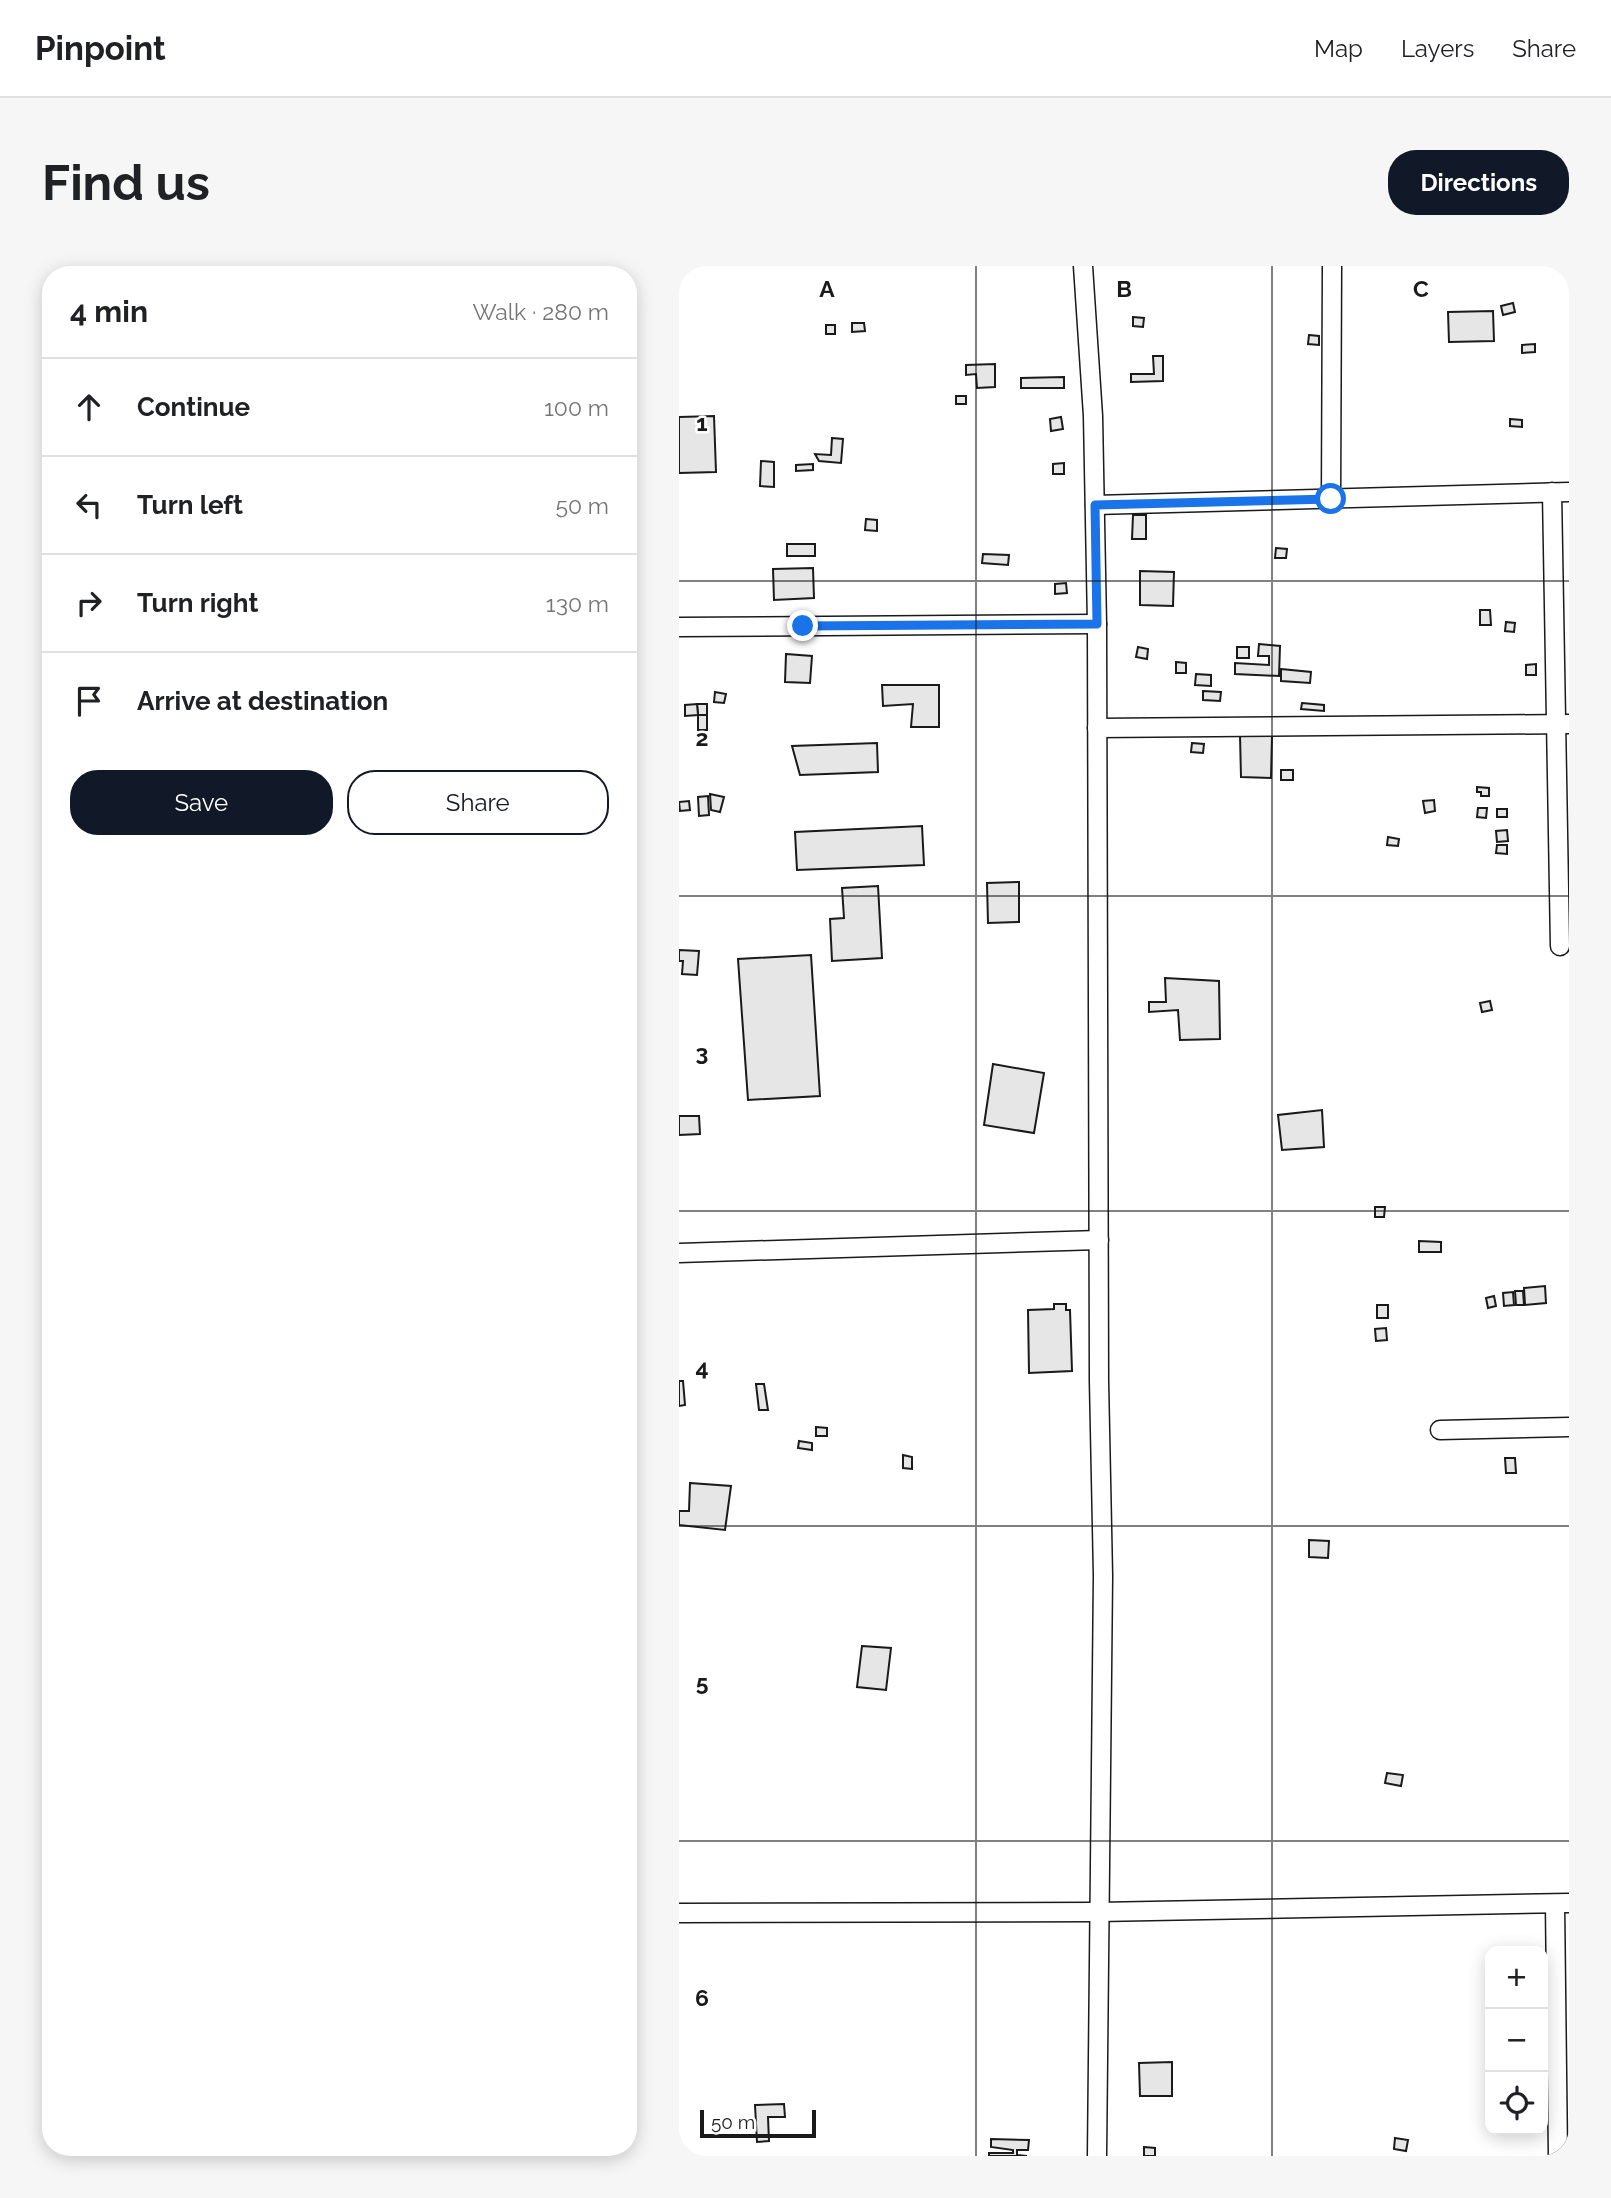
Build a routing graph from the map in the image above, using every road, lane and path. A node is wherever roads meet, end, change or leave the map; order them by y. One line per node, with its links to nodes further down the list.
1 (1083, 266): 5 (street)
2 (1332, 266): 4 (street)
3 (1561, 492): 4 (street); 8 (street)
4 (1331, 499): 5 (street)
5 (1095, 505): 6 (street)
6 (1097, 624): 7 (street); 9 (street)
7 (679, 627)
8 (1562, 724): 9 (street); 10 (street)
9 (1097, 728): 11 (street)
10 (1560, 946)
11 (1099, 1240): 12 (street); 16 (street)
12 (679, 1253)
13 (1569, 1427): 14 (street)
14 (1440, 1430)
15 (1562, 1904): 16 (street); 19 (street)
16 (1098, 1912): 17 (street); 18 (street)
17 (679, 1913)
18 (1097, 2156)
19 (1557, 2156)

